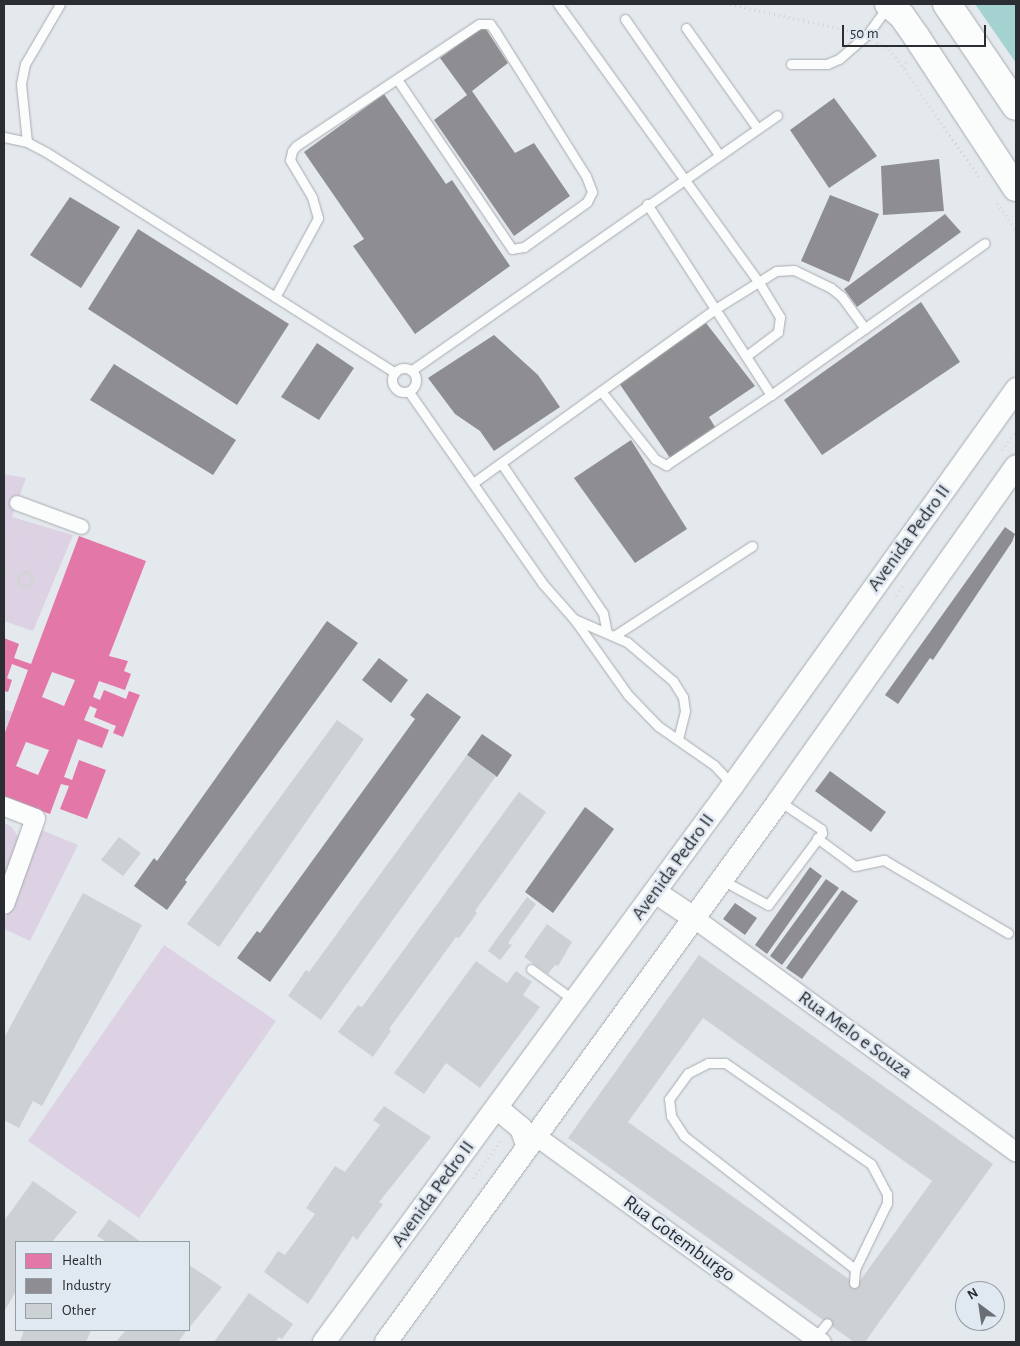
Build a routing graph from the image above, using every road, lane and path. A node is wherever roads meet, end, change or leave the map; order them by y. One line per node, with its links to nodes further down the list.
1 (60, 4): 16 (lane)
2 (558, 4): 18 (lane)
3 (730, 4): 8 (path)
4 (888, 4): 8 (lane); 19 (main road)
5 (947, 4): 12 (highway)
6 (625, 19): 17 (lane)
7 (686, 28): 14 (lane)
8 (867, 36): 9 (lane); 10 (path)
9 (791, 64)
10 (904, 69)
11 (397, 79): 11 (lane); 23 (lane)
12 (1016, 106)
13 (778, 115): 14 (lane)
14 (757, 128): 17 (lane)
15 (4, 137): 16 (lane)
16 (27, 142): 23 (lane)
17 (719, 155): 18 (lane)
18 (685, 178): 20 (lane); 22 (lane)
19 (1016, 188)
20 (647, 204): 24 (lane); 29 (lane)
21 (985, 243): 25 (lane)
22 (758, 281): 24 (lane); 25 (lane); 27 (lane)
23 (275, 297): 30 (lane)
24 (715, 309): 27 (lane); 32 (lane)
25 (864, 329): 34 (lane)
26 (1016, 354): 28 (path)
27 (746, 356): 34 (lane)
28 (1016, 359)
29 (412, 370): 30 (lane); 33 (lane)
30 (394, 372): 33 (lane)
31 (1016, 389): 52 (street, Avenida Pedro II)
32 (601, 391): 34 (lane); 35 (lane)
33 (409, 392): 37 (lane)
34 (771, 395)
35 (501, 463): 37 (lane); 48 (lane)
36 (1016, 466): 53 (street)
37 (473, 483): 47 (lane)
38 (17, 503): 39 (street)
39 (82, 527)
40 (42, 532): 41 (path); 43 (path); 45 (path)
41 (52, 535)
42 (752, 546): 48 (lane)
43 (4, 557)
44 (4, 570): 46 (path)
45 (28, 572): 46 (path); 46 (path)
46 (18, 576)
47 (574, 619): 48 (lane); 51 (lane)
48 (610, 634): 51 (lane)
49 (4, 701): 50 (path)
50 (8, 703)
51 (678, 739): 52 (lane)
52 (733, 785): 57 (street, Avenida Pedro II)
53 (779, 801): 55 (lane); 56 (street)
54 (4, 806): 58 (street)
55 (817, 838): 56 (lane); 60 (lane)
56 (722, 880): 59 (street)
57 (655, 892): 59 (street); 62 (street, Avenida Pedro II)
58 (4, 904)
59 (694, 918): 64 (street); 65 (street, Rua Melo e Souza)
60 (1008, 933)
61 (531, 969): 62 (lane)
62 (575, 1001): 63 (street, Avenida Pedro II)
63 (496, 1108): 64 (street); 70 (street, Avenida Pedro II)
64 (532, 1141): 69 (street, Rua Gotemburgo); 71 (street)
65 (1016, 1152)
66 (855, 1269): 66 (lane); 67 (lane)
67 (854, 1283)
68 (827, 1323): 69 (lane)
69 (818, 1340)
70 (324, 1342)
71 (386, 1342)

